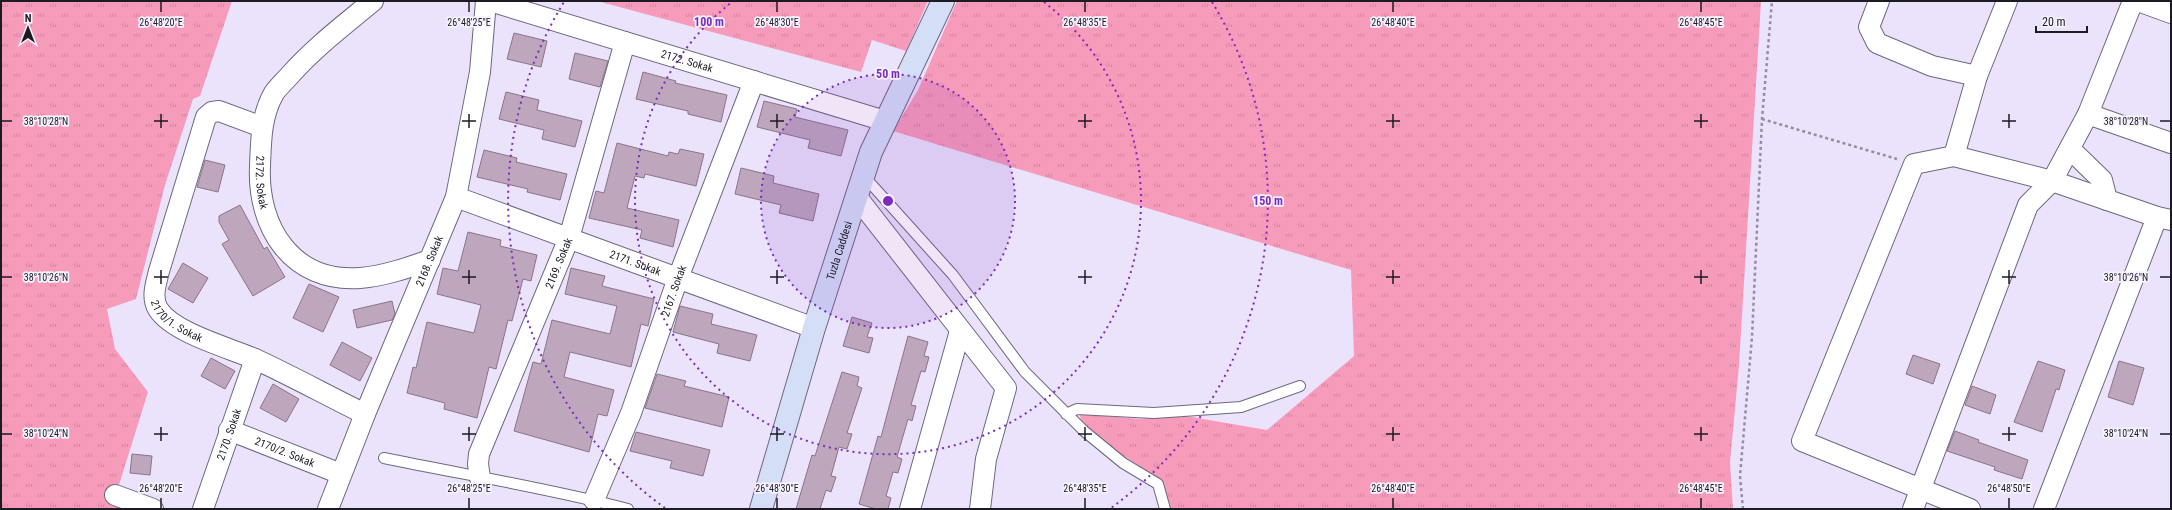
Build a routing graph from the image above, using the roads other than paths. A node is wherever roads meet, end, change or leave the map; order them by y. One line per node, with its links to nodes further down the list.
1 (373, 1): 15 (street, 2172. Sokak)
2 (486, 1): 21 (street, 2168. Sokak)
3 (490, 1): 10 (street, 2172. Sokak)
4 (943, 1): 14 (main road, Tuzla Caddesi)
5 (1878, 1): 11 (street)
6 (2007, 1): 11 (street)
7 (2133, 1): 13 (street)
8 (2138, 1): 9 (street)
9 (2171, 13)
10 (625, 42): 12 (street, 2172. Sokak); 24 (street, 2169. Sokak)
11 (1977, 76): 18 (street)
12 (754, 81): 14 (street, 2172. Sokak); 26 (street, 2167. Sokak)
13 (2088, 114): 16 (street); 17 (street)
14 (885, 121): 20 (main road, Tuzla Caddesi)
15 (262, 128): 25 (street, 2172. Sokak); 29 (street, 2170/1. Sokak)
16 (2171, 143)
17 (2070, 148): 19 (street); 22 (street)
18 (1954, 156): 19 (street); 37 (street)
19 (2052, 181): 22 (street); 37 (street)
20 (859, 186): 27 (main road, Tuzla Caddesi); 28 (street); 32 (lane)
21 (456, 197): 24 (street, 2171. Sokak); 25 (street, 2168. Sokak)
22 (2107, 200): 23 (street)
23 (2164, 218): 50 (street)
24 (569, 238): 26 (street, 2171. Sokak); 36 (street, 2169. Sokak)
25 (430, 260): 31 (street, 2168. Sokak)
26 (678, 278): 27 (street, 2171. Sokak); 39 (street, 2167. Sokak)
27 (814, 328): 44 (main road, Tuzla Caddesi)
28 (960, 331): 45 (street); 46 (street)
29 (255, 359): 31 (street, 2170/1. Sokak); 33 (street, 2170. Sokak)
30 (1300, 386): 32 (lane)
31 (365, 414): 35 (street, 2168. Sokak)
32 (1066, 414): 47 (lane)
33 (229, 430): 35 (street, 2170/2. Sokak); 41 (street, 2170. Sokak)
34 (384, 458): 36 (lane)
35 (340, 474): 42 (street, 2168. Sokak)
36 (480, 478): 39 (lane)
37 (1920, 489): 48 (street); 49 (street)
38 (115, 495): 40 (street)
39 (594, 500): 43 (lane)
40 (153, 509)
41 (203, 509)
42 (328, 509)
43 (628, 509)
44 (761, 509)
45 (910, 509)
46 (980, 509)
47 (1165, 509)
48 (1913, 509)
49 (1970, 509)
50 (2044, 509)

